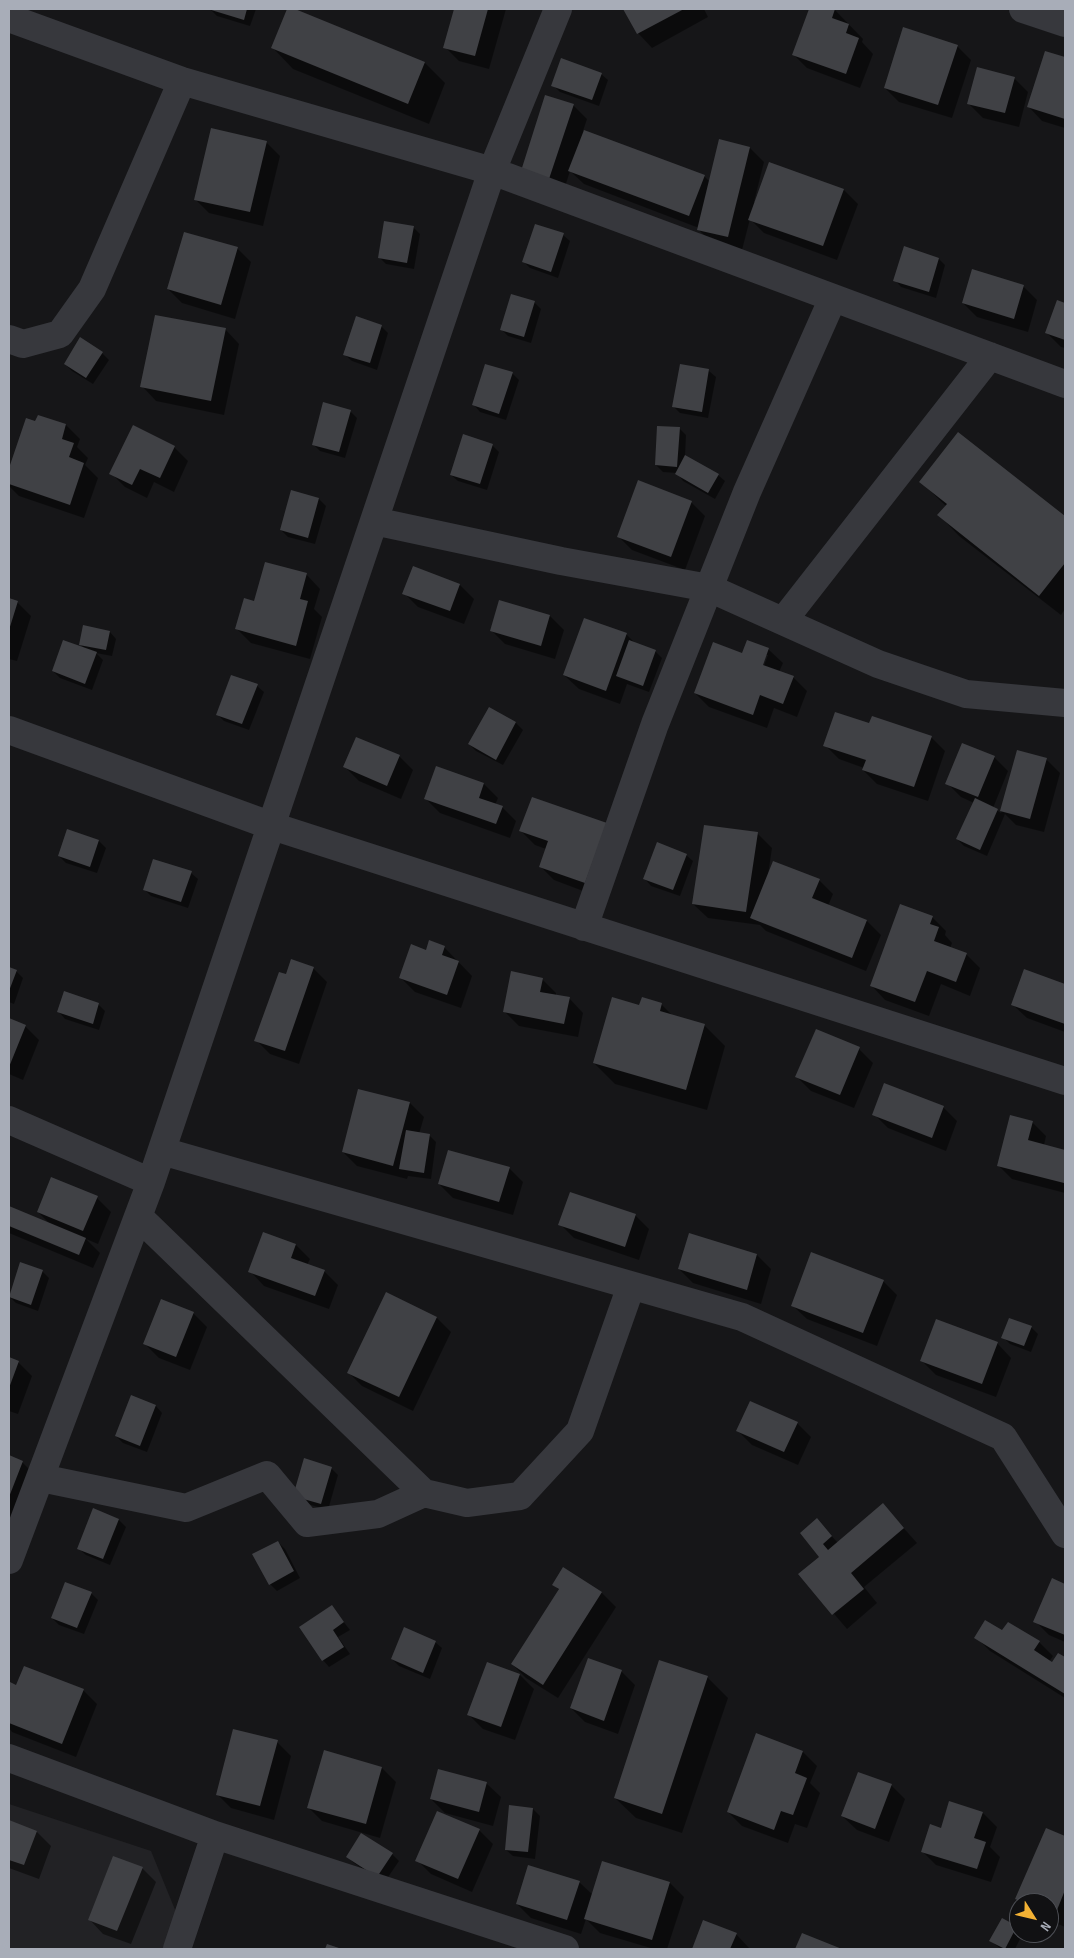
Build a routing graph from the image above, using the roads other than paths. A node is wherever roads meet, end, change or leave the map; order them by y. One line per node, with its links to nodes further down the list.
1 (558, 9): 6 (street)
2 (1023, 9): 4 (street)
3 (9, 18): 5 (street)
4 (1065, 23)
5 (182, 81): 6 (street); 8 (street)
6 (492, 171): 7 (street); 11 (street)
7 (833, 298): 9 (street); 12 (street)
8 (9, 339)
9 (990, 356): 10 (street); 13 (street)
10 (1065, 384)
11 (374, 521): 12 (street); 16 (street)
12 (709, 588): 13 (street); 17 (street)
13 (783, 621): 14 (street)
14 (1065, 703)
15 (9, 730): 16 (street)
16 (272, 826): 17 (street); 20 (street)
17 (584, 927): 18 (street)
18 (1065, 1081)
19 (9, 1120): 21 (street)
20 (162, 1151): 21 (street); 23 (street)
21 (151, 1182): 22 (street)
22 (139, 1217): 24 (street); 25 (street)
23 (631, 1286): 25 (street); 26 (street)
24 (41, 1478): 25 (street); 27 (street)
25 (424, 1493)
26 (1065, 1534)
27 (9, 1560)
28 (9, 1758): 29 (street)
29 (215, 1835): 30 (street); 31 (street)
30 (521, 1942): 32 (street)
31 (177, 1949)
32 (565, 1949)

